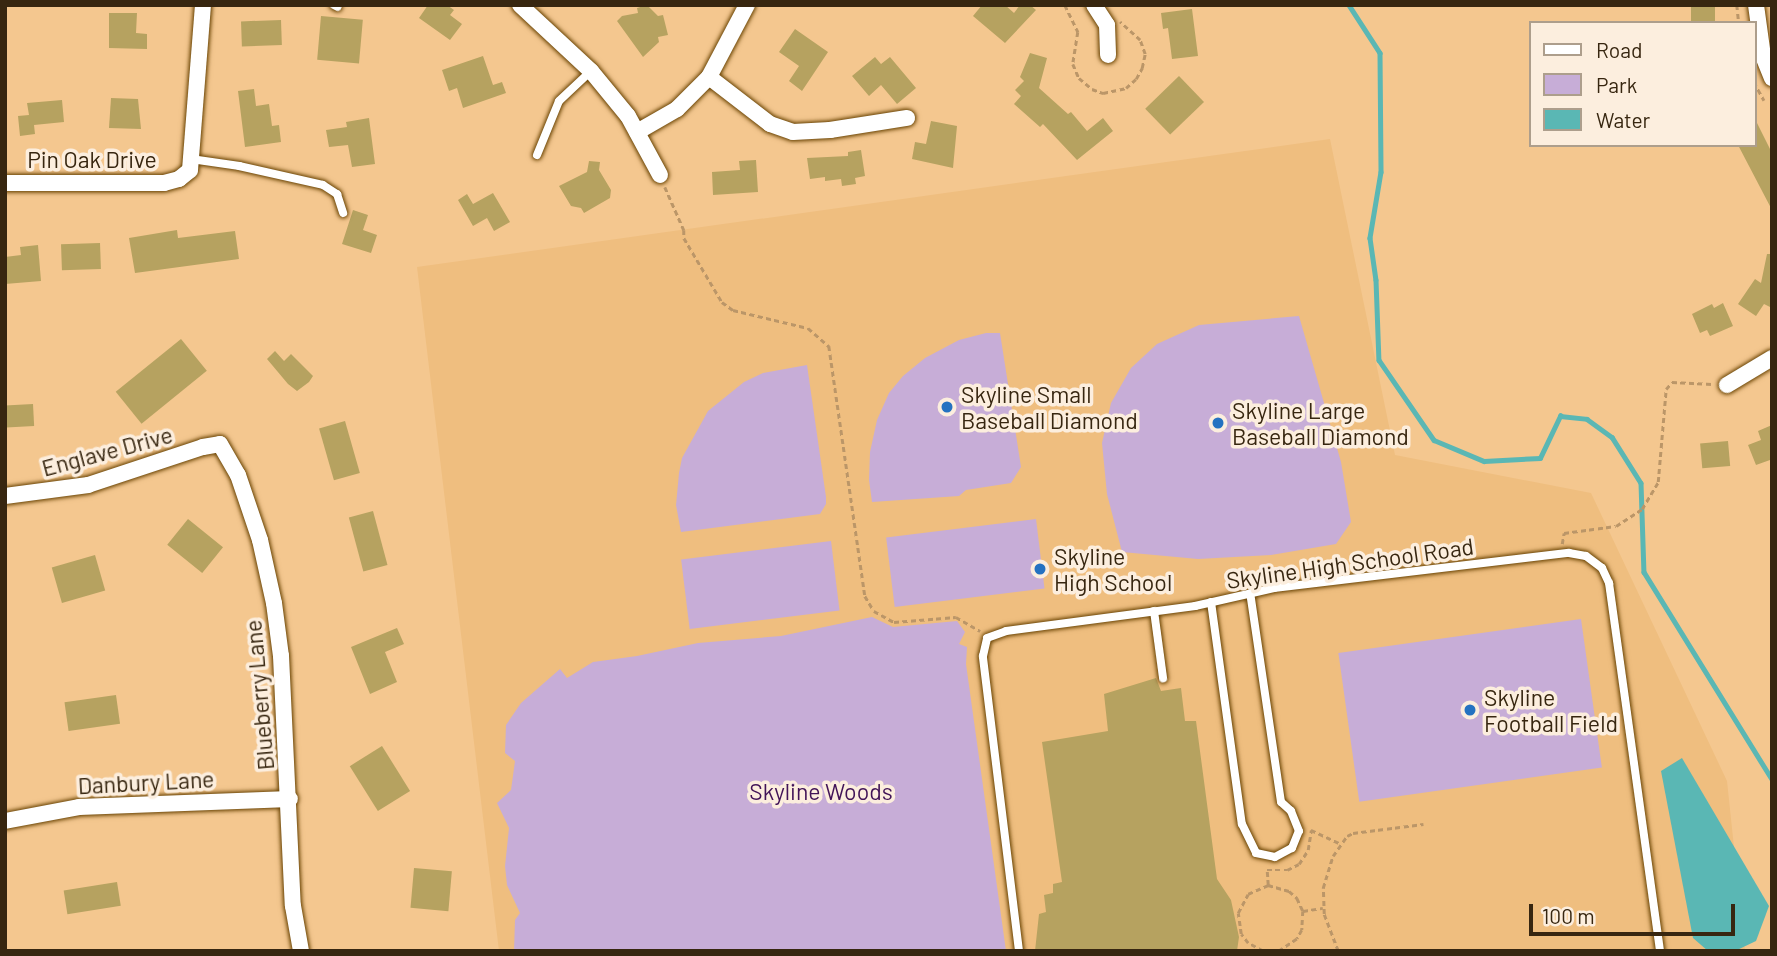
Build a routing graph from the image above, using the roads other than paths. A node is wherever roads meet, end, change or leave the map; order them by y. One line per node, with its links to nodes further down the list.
1 (203, 5): 13 (street)
2 (520, 5): 7 (street)
3 (747, 5): 8 (street)
4 (1094, 5): 6 (street)
5 (1756, 5): 9 (street)
6 (1108, 55)
7 (591, 71): 11 (street); 12 (lane)
8 (709, 77): 10 (street); 11 (street)
9 (1772, 78)
10 (907, 118)
11 (637, 132): 14 (street)
12 (537, 155)
13 (191, 159): 15 (street, Pin Oak Drive); 16 (lane)
14 (660, 175)
15 (5, 183)
16 (343, 213)
17 (1772, 358): 18 (street)
18 (1727, 385)
19 (220, 444): 20 (street, Englave Drive); 25 (street, Blueberry Lane)
20 (5, 496)
21 (1250, 593): 22 (lane, Skyline High School Road); 22 (lane); 29 (lane, Skyline High School Road)
22 (1211, 602): 23 (lane, Skyline High School Road)
23 (1154, 611): 24 (lane); 28 (lane, Skyline High School Road)
24 (1163, 677)
25 (290, 799): 26 (street, Danbury Lane); 27 (street, Blueberry Lane)
26 (5, 821)
27 (301, 951)
28 (1019, 951)
29 (1660, 951)

